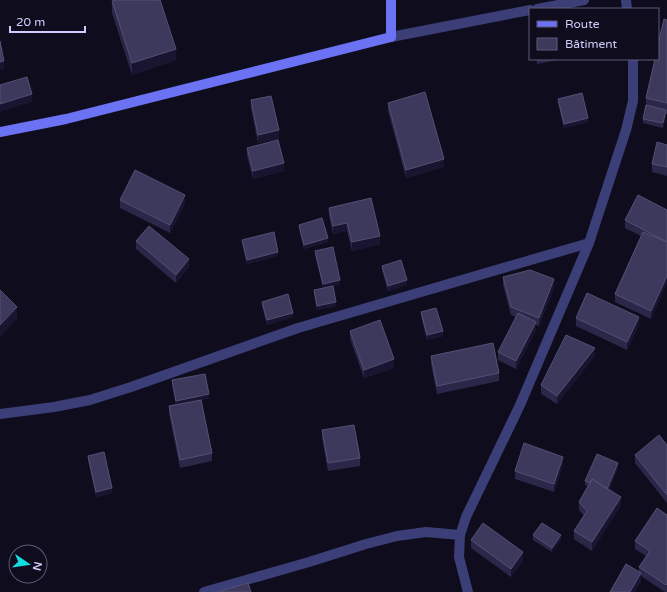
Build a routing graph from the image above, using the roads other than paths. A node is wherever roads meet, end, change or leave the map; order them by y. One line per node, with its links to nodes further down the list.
1 (391, 0): 5 (street)
2 (584, 0): 3 (street)
3 (542, 8)
4 (529, 10): 5 (street)
5 (391, 37): 7 (street)
6 (633, 60): 8 (street)
7 (0, 132)
8 (589, 243): 9 (street); 10 (street)
9 (0, 414)
10 (460, 535): 11 (street); 12 (street)
11 (204, 592)
12 (468, 592)

